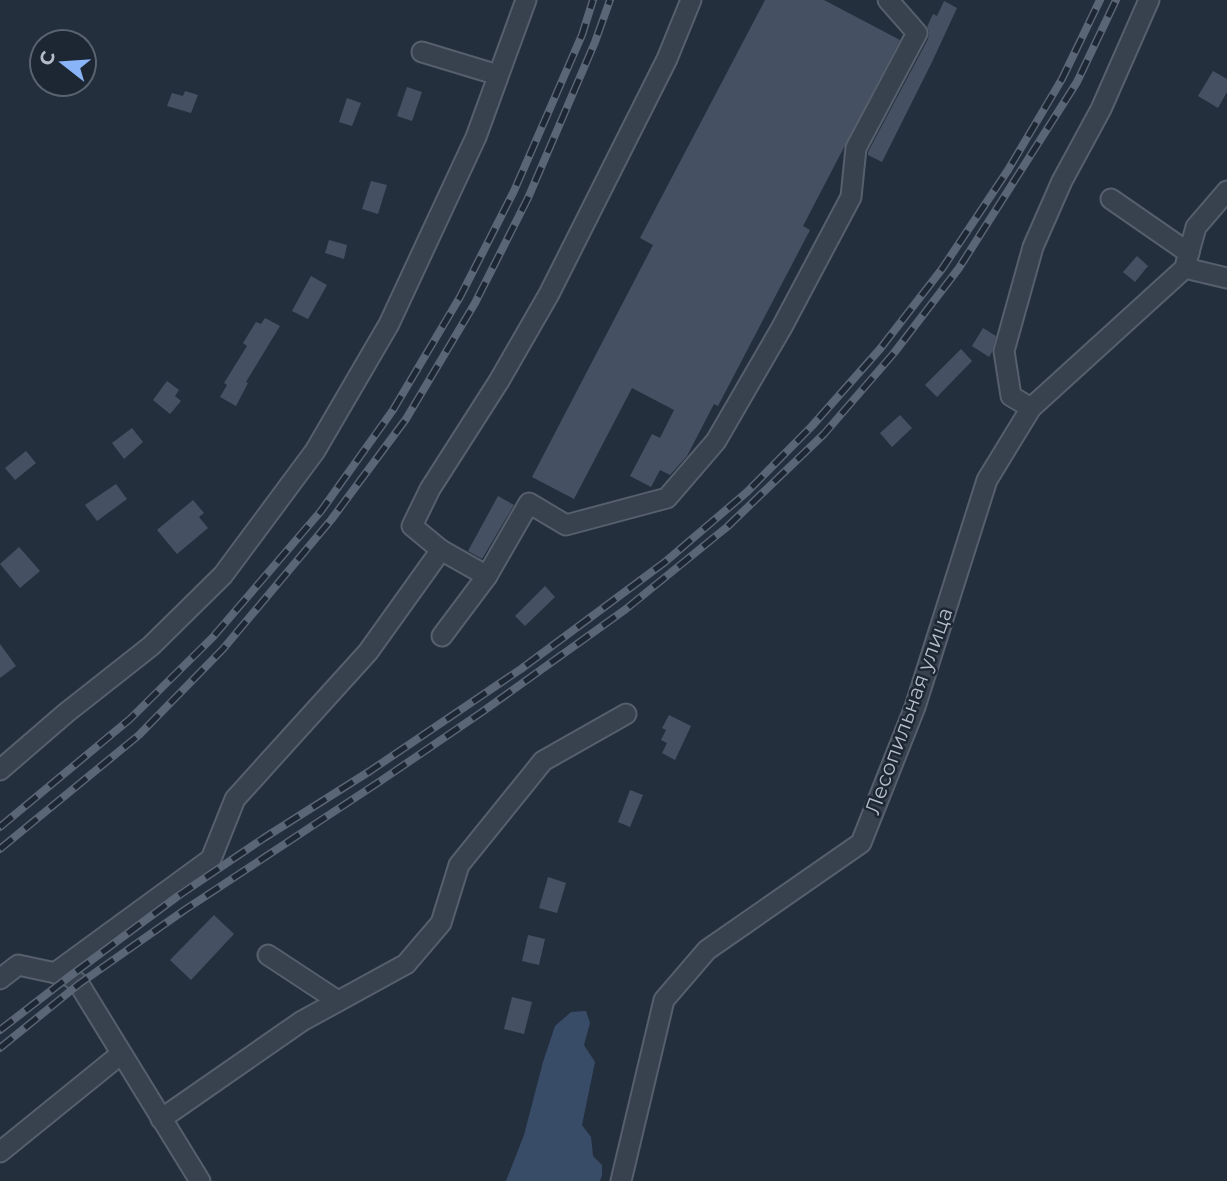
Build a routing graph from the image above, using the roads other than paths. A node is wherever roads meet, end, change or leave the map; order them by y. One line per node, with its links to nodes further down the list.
1 (526, 0): 6 (street)
2 (691, 0): 12 (street)
3 (888, 0): 13 (street)
4 (1150, 0): 11 (street)
5 (422, 52): 6 (street)
6 (498, 75): 16 (street)
7 (1227, 191): 9 (street)
8 (1111, 200): 9 (street)
9 (1187, 260): 10 (street); 11 (street, Лесопильная улица)
10 (1227, 278)
11 (1031, 408): 25 (street, Лесопильная улица)
12 (440, 550): 13 (street); 18 (street)
13 (487, 576): 14 (street)
14 (442, 636)
15 (626, 714): 20 (street)
16 (0, 770)
17 (268, 955): 20 (street)
18 (55, 973): 19 (street); 21 (street)
19 (0, 979)
20 (338, 1001): 22 (street)
21 (121, 1054): 22 (street); 23 (street)
22 (161, 1119): 24 (street)
23 (0, 1152)
24 (200, 1181)
25 (621, 1181)

